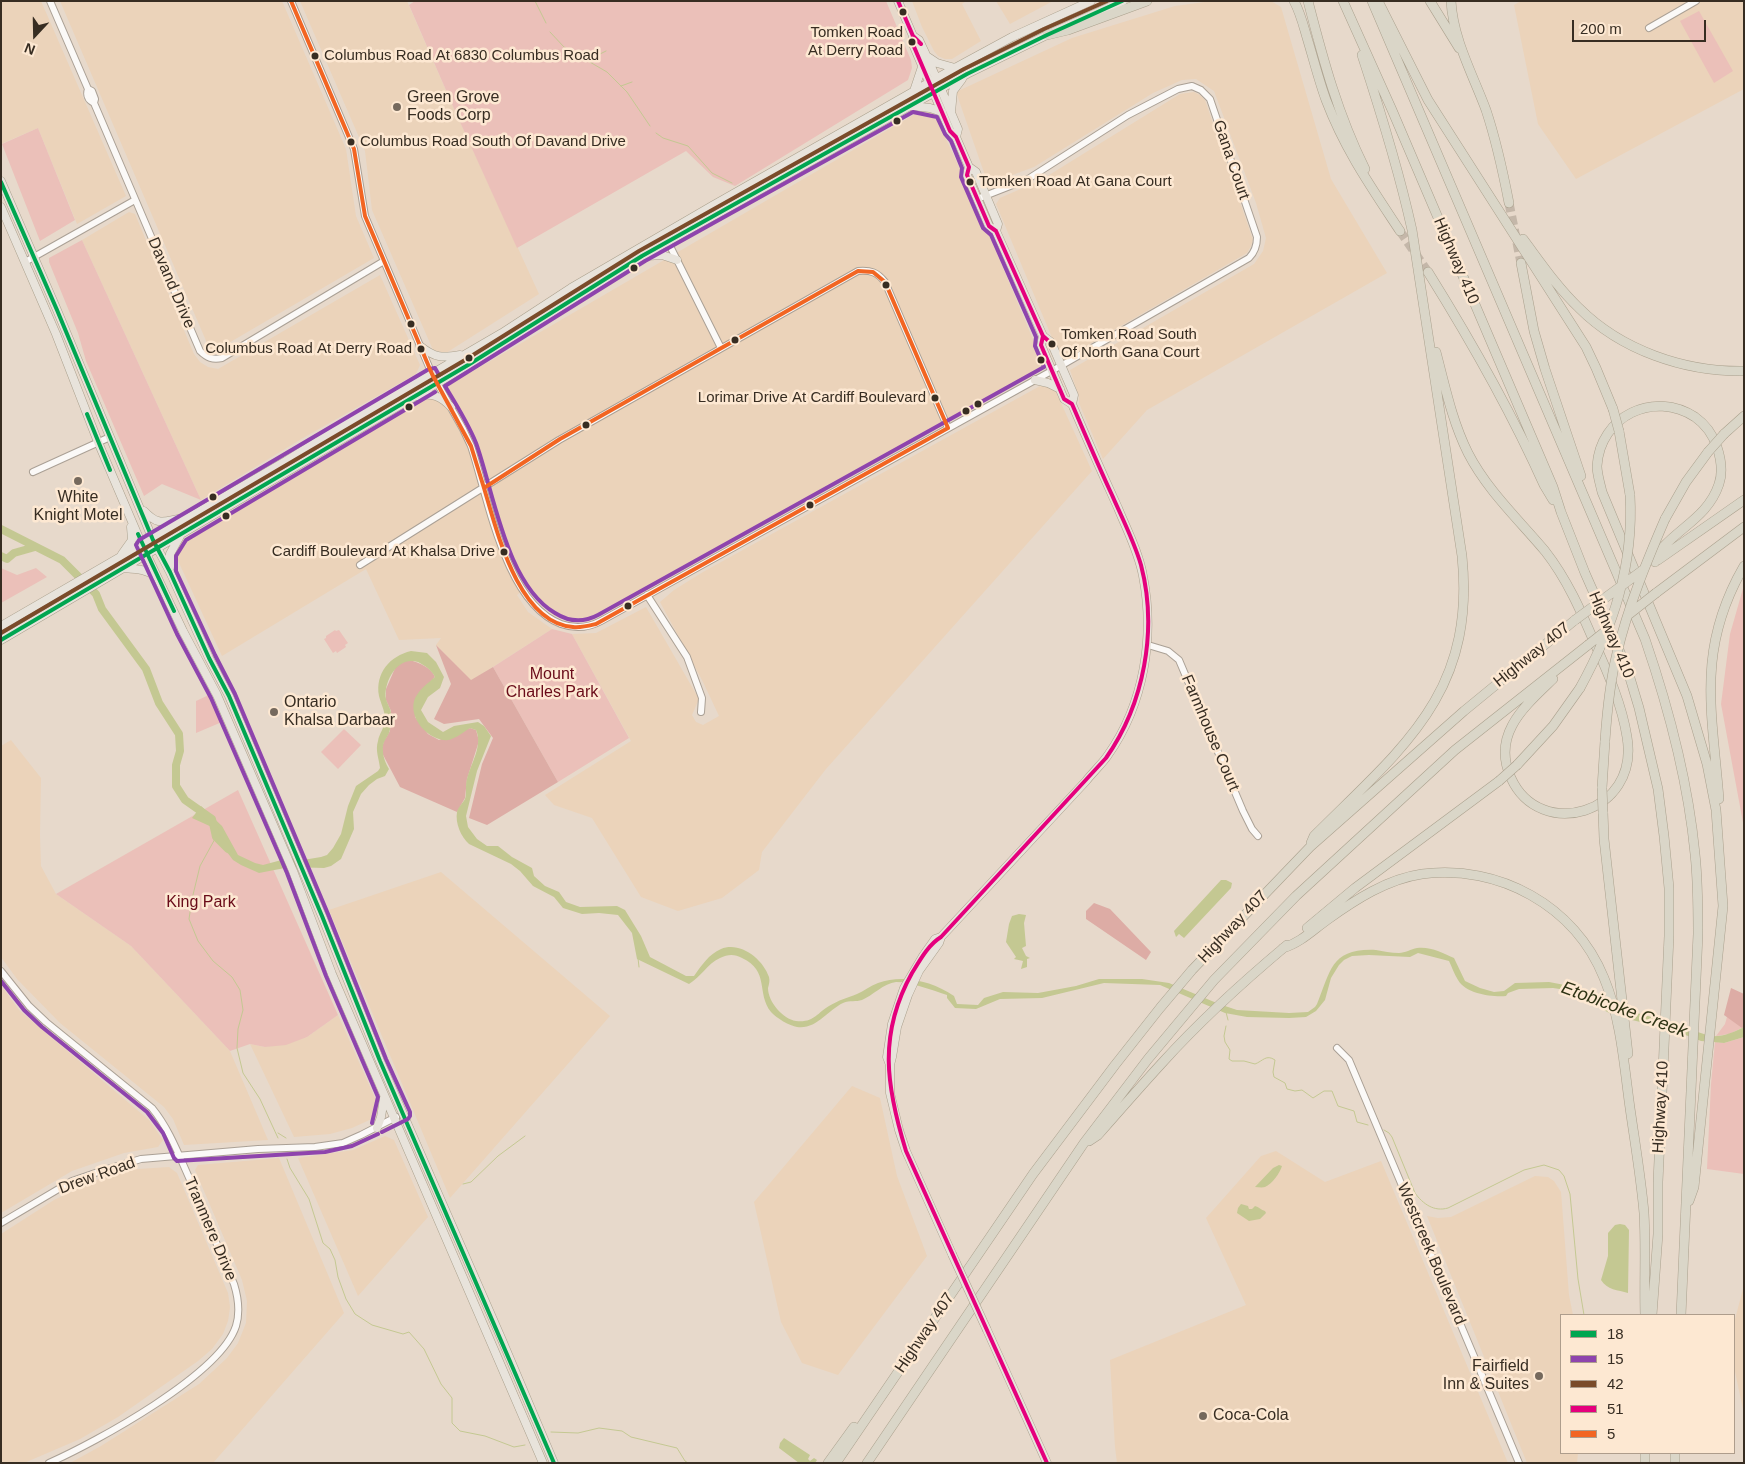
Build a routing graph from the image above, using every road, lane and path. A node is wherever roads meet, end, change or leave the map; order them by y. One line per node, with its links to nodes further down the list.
1 (50, 1): 34 (street, Davand Drive)
2 (291, 1): 47 (street, Gana Court)
3 (898, 1): 17 (main road)
4 (1091, 1): 21 (main road)
5 (1123, 1): 16 (main road)
6 (1147, 1): 16 (highway)
7 (1294, 1): 36 (highway)
8 (1308, 1): 36 (highway)
9 (1372, 1): 71 (highway, Highway 410)
10 (1378, 1): 38 (highway)
11 (1430, 1): 19 (highway)
12 (1451, 1): 19 (highway)
13 (1696, 1): 15 (street)
14 (1344, 4): 50 (highway); 74 (highway, Highway 410)
15 (1648, 28)
16 (1047, 35): 22 (main road)
17 (913, 36): 18 (main road); 20 (main road)
18 (926, 56): 21 (main road); 23 (main road)
19 (1467, 61): 35 (highway)
20 (922, 67): 23 (main road); 24 (main road)
21 (955, 68): 23 (main road)
22 (966, 74): 25 (main road); 28 (main road)
23 (933, 80): 24 (main road); 25 (main road)
24 (914, 91): 41 (main road)
25 (938, 91): 26 (main road); 27 (main road); 28 (main road)
26 (912, 106): 27 (main road); 42 (main road)
27 (942, 112): 29 (main road)
28 (951, 114): 29 (main road)
29 (956, 137): 30 (main road)
30 (969, 167): 32 (main road); 33 (main road)
31 (1, 181): 44 (main road)
32 (986, 196): 33 (street, Gana Court); 39 (main road); 55 (street, Gana Court)
33 (977, 199): 39 (main road)
34 (135, 200): 44 (street); 47 (street, Davand Drive)
35 (1509, 203)
36 (1383, 204): 40 (highway)
37 (1, 207): 46 (main road)
38 (1501, 213): 57 (highway); 99 (highway, bridge)
39 (996, 231): 51 (main road)
40 (1400, 231)
41 (664, 234): 42 (street); 54 (main road)
42 (668, 242): 43 (main road); 45 (street)
43 (642, 256): 45 (main road); 60 (main road)
44 (35, 257): 46 (street); 67 (main road)
45 (677, 260): 53 (street)
46 (25, 262): 68 (main road)
47 (384, 262): 52 (street, Gana Court)
48 (1521, 263): 71 (highway)
49 (1428, 272): 74 (highway)
50 (1426, 318): 94 (highway); 97 (highway)
51 (1043, 336): 55 (main road); 56 (main road)
52 (420, 346): 54 (main road); 58 (street, Gana Court)
53 (721, 348): 66 (street); 70 (street)
54 (464, 355): 58 (main road)
55 (1061, 366): 56 (street, Gana Court); 63 (main road)
56 (1052, 370): 59 (street, Gana Court); 61 (main road)
57 (1744, 371)
58 (432, 374): 60 (street, Gana Court); 75 (main road)
59 (1035, 380): 61 (main road); 66 (street, Gana Court)
60 (436, 383): 62 (main road); 64 (street, Gana Court)
61 (1060, 389): 63 (main road)
62 (411, 398): 64 (main road); 78 (main road)
63 (1072, 404): 93 (main road)
64 (451, 407): 70 (street, Gana Court)
65 (1744, 416): 101 (highway, bridge)
66 (948, 428): 90 (street, Gana Court)
67 (110, 437): 68 (street); 73 (main road)
68 (98, 442): 69 (street); 76 (main road)
69 (33, 472)
70 (484, 488): 85 (street); 90 (street, Gana Court)
71 (1585, 496): 109 (highway, Highway 410)
72 (1744, 500): 84 (highway, Highway 407)
73 (140, 508): 75 (main road); 79 (main road)
74 (1561, 512): 112 (highway, Highway 410)
75 (190, 517): 79 (main road)
76 (132, 522): 80 (main road); 83 (main road)
77 (1744, 527): 94 (highway, Highway 407, bridge)
78 (181, 535): 81 (main road); 88 (main road)
79 (153, 540): 80 (main road); 81 (main road)
80 (142, 545): 82 (main road); 83 (main road)
81 (158, 548): 82 (main road); 88 (main road)
82 (147, 554): 87 (main road); 89 (main road)
83 (117, 560): 91 (main road)
84 (1654, 562): 97 (highway, Highway 407, bridge); 98 (highway)
85 (360, 565)
86 (1744, 566): 98 (highway)
87 (123, 568): 89 (main road); 92 (main road)
88 (170, 572): 104 (main road)
89 (158, 578): 103 (main road)
90 (647, 595): 95 (street)
91 (1, 626)
92 (1, 640)
93 (1148, 645): 96 (street, Farmhouse Court); 123 (main road, bridge)
94 (1562, 665): 107 (highway, Highway 407)
95 (701, 712)
96 (1258, 836)
97 (1310, 847): 114 (highway, Highway 407)
98 (1722, 879): 109 (highway)
99 (1283, 948): 101 (highway); 107 (highway)
100 (1, 971): 108 (street, Tranmere Drive)
101 (1622, 1030): 111 (highway)
102 (1336, 1048): 124 (street, Westcreek Boulevard)
103 (384, 1096): 105 (main road); 106 (main road)
104 (404, 1114): 105 (street, Drew Road); 118 (main road)
105 (394, 1118): 106 (street, Drew Road); 117 (main road)
106 (376, 1128): 108 (street, Drew Road)
107 (1084, 1143): 115 (highway, Highway 407)
108 (179, 1155): 110 (street, Drew Road); 116 (street, Tranmere Drive)
109 (1686, 1211): 113 (highway, Highway 410)
110 (1, 1223)
111 (1645, 1314)
112 (1652, 1314)
113 (1681, 1314)
114 (874, 1408): 119 (highway); 120 (highway, Highway 407)
115 (886, 1435): 121 (highway, Highway 407); 122 (highway)
116 (49, 1463)
117 (543, 1463)
118 (554, 1463)
119 (828, 1463)
120 (836, 1463)
121 (867, 1463)
122 (871, 1463)
123 (1047, 1463)
124 (1519, 1463)

